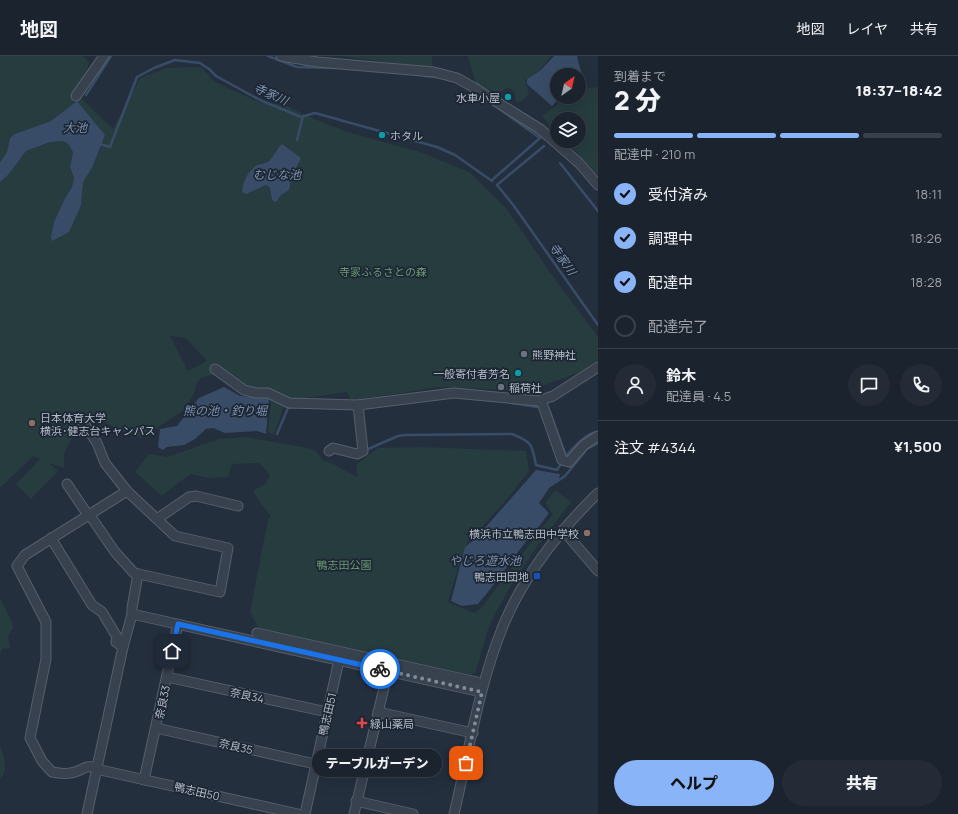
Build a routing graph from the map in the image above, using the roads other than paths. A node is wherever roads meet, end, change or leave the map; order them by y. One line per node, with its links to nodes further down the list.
1 (104, 56): 3 (street)
2 (281, 56): 4 (street)
3 (76, 96)
4 (598, 185)
5 (598, 367): 7 (street)
6 (215, 369): 8 (street)
7 (541, 400): 8 (street); 10 (street)
8 (358, 405): 11 (street)
9 (83, 422): 13 (street)
10 (598, 436)
11 (329, 451)
12 (67, 484): 16 (street)
13 (127, 490): 16 (street); 17 (street)
14 (598, 493): 18 (street)
15 (238, 506): 17 (street)
16 (89, 514): 19 (street); 21 (street)
17 (157, 519): 21 (street)
18 (563, 530): 20 (street); 30 (street)
19 (52, 538): 25 (street); 36 (street)
20 (598, 571)
21 (138, 574): 22 (street)
22 (132, 614): 23 (street); 25 (street)
23 (178, 624): 26 (street); 28 (street, 奈良33)
24 (257, 634): 29 (street)
25 (123, 647): 36 (street)
26 (339, 660): 27 (street); 31 (street, 鴨志田51)
27 (388, 671): 30 (street); 32 (street)
28 (167, 677): 31 (street, 奈良34); 33 (street, 奈良33)
29 (477, 682)
30 (482, 692): 34 (street)
31 (327, 712): 35 (street, 鴨志田51)
32 (378, 712): 34 (street); 38 (street)
33 (156, 728): 35 (street, 奈良35); 37 (street, 奈良33)
34 (473, 733): 44 (street)
35 (315, 764): 41 (street, 鴨志田51)
36 (97, 768): 37 (street, 鴨志田50); 39 (street)
37 (144, 780): 40 (street, 鴨志田50)
38 (356, 801): 42 (street); 43 (street)
39 (87, 814)
40 (298, 814)
41 (305, 814)
42 (354, 814)
43 (413, 814)
44 (454, 814)

